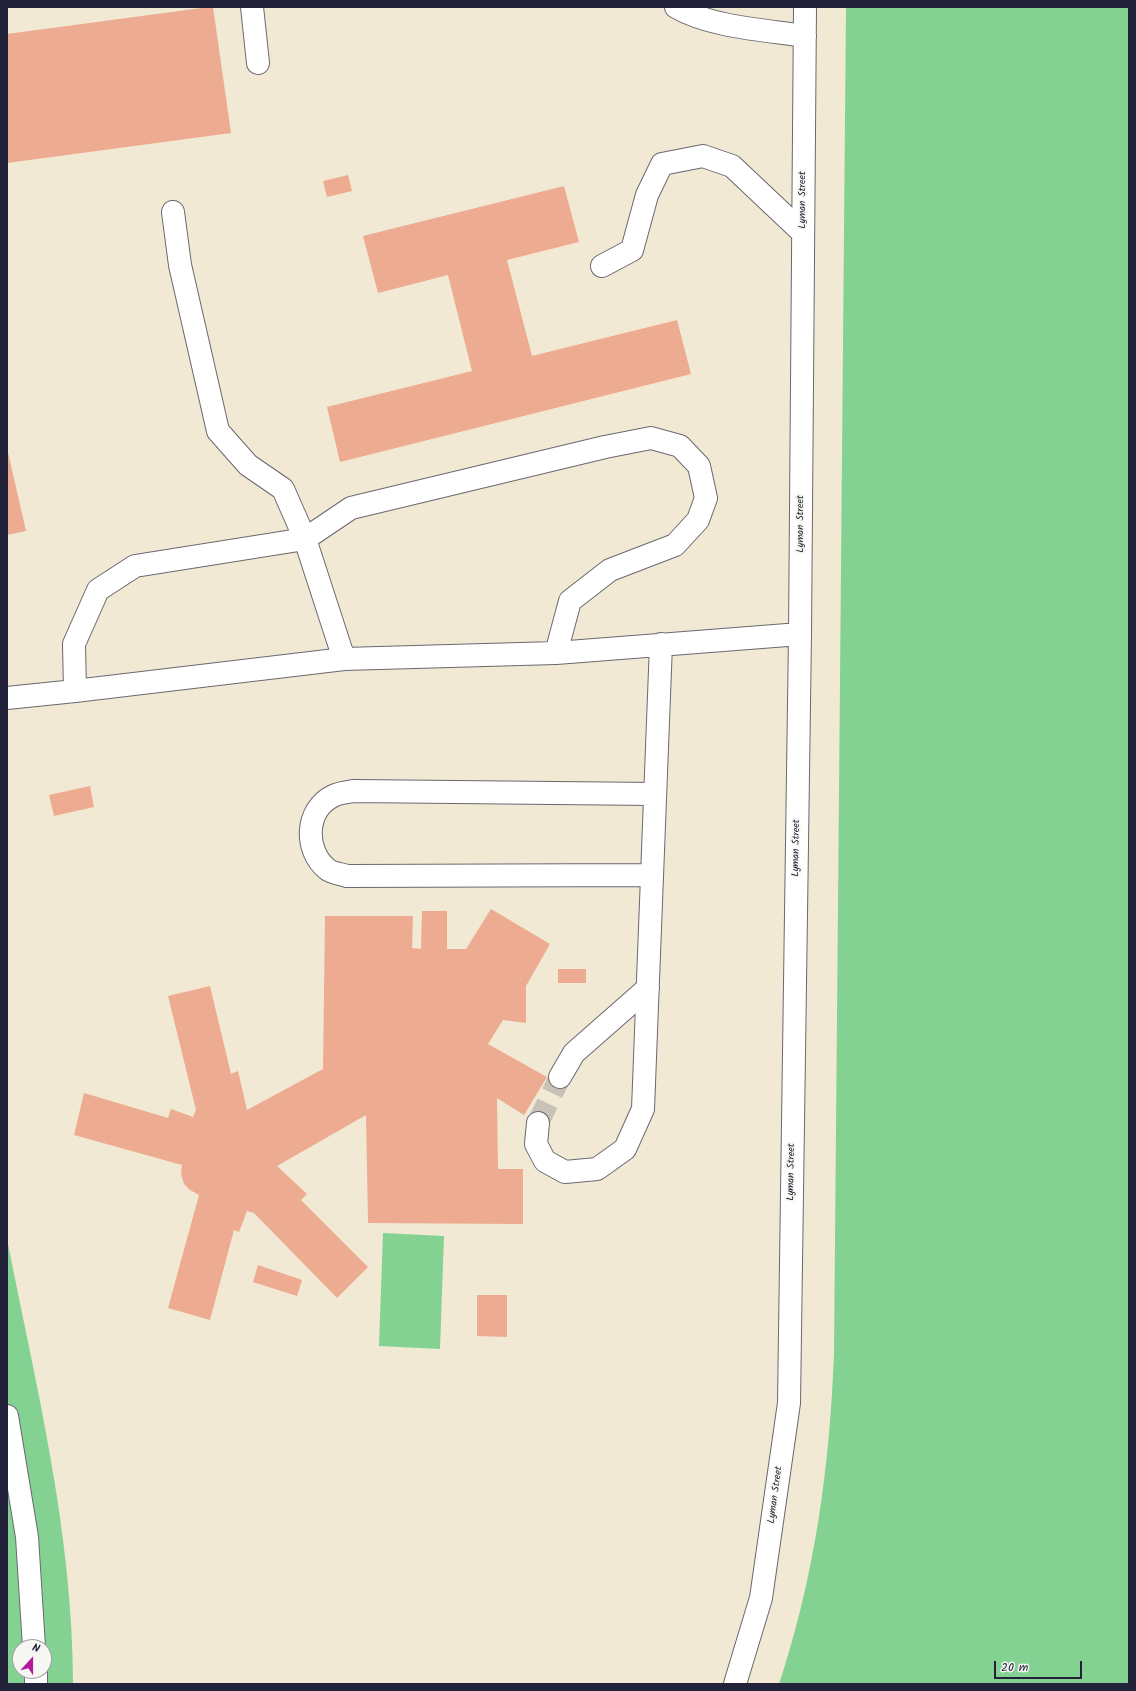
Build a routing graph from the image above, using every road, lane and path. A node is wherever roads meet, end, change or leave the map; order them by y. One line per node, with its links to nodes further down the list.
1 (252, 7): 5 (street)
2 (676, 7): 4 (street)
3 (805, 7): 4 (street, Lyman Street)
4 (805, 36): 7 (street, Lyman Street)
5 (258, 63)
6 (173, 212): 9 (street)
7 (803, 233): 8 (street); 10 (street, Lyman Street)
8 (602, 266)
9 (305, 539): 12 (street); 13 (street); 14 (street)
10 (800, 634): 11 (street); 23 (street, Lyman Street)
11 (661, 644): 12 (street); 16 (street)
12 (556, 653): 13 (street)
13 (344, 659): 14 (street)
14 (75, 691): 15 (street)
15 (7, 698)
16 (656, 794): 17 (street); 17 (street)
17 (652, 875): 18 (street)
18 (648, 988): 19 (street); 20 (street)
19 (560, 1077)
20 (538, 1123)
21 (7, 1416): 22 (street)
22 (33, 1639)
23 (735, 1684)

